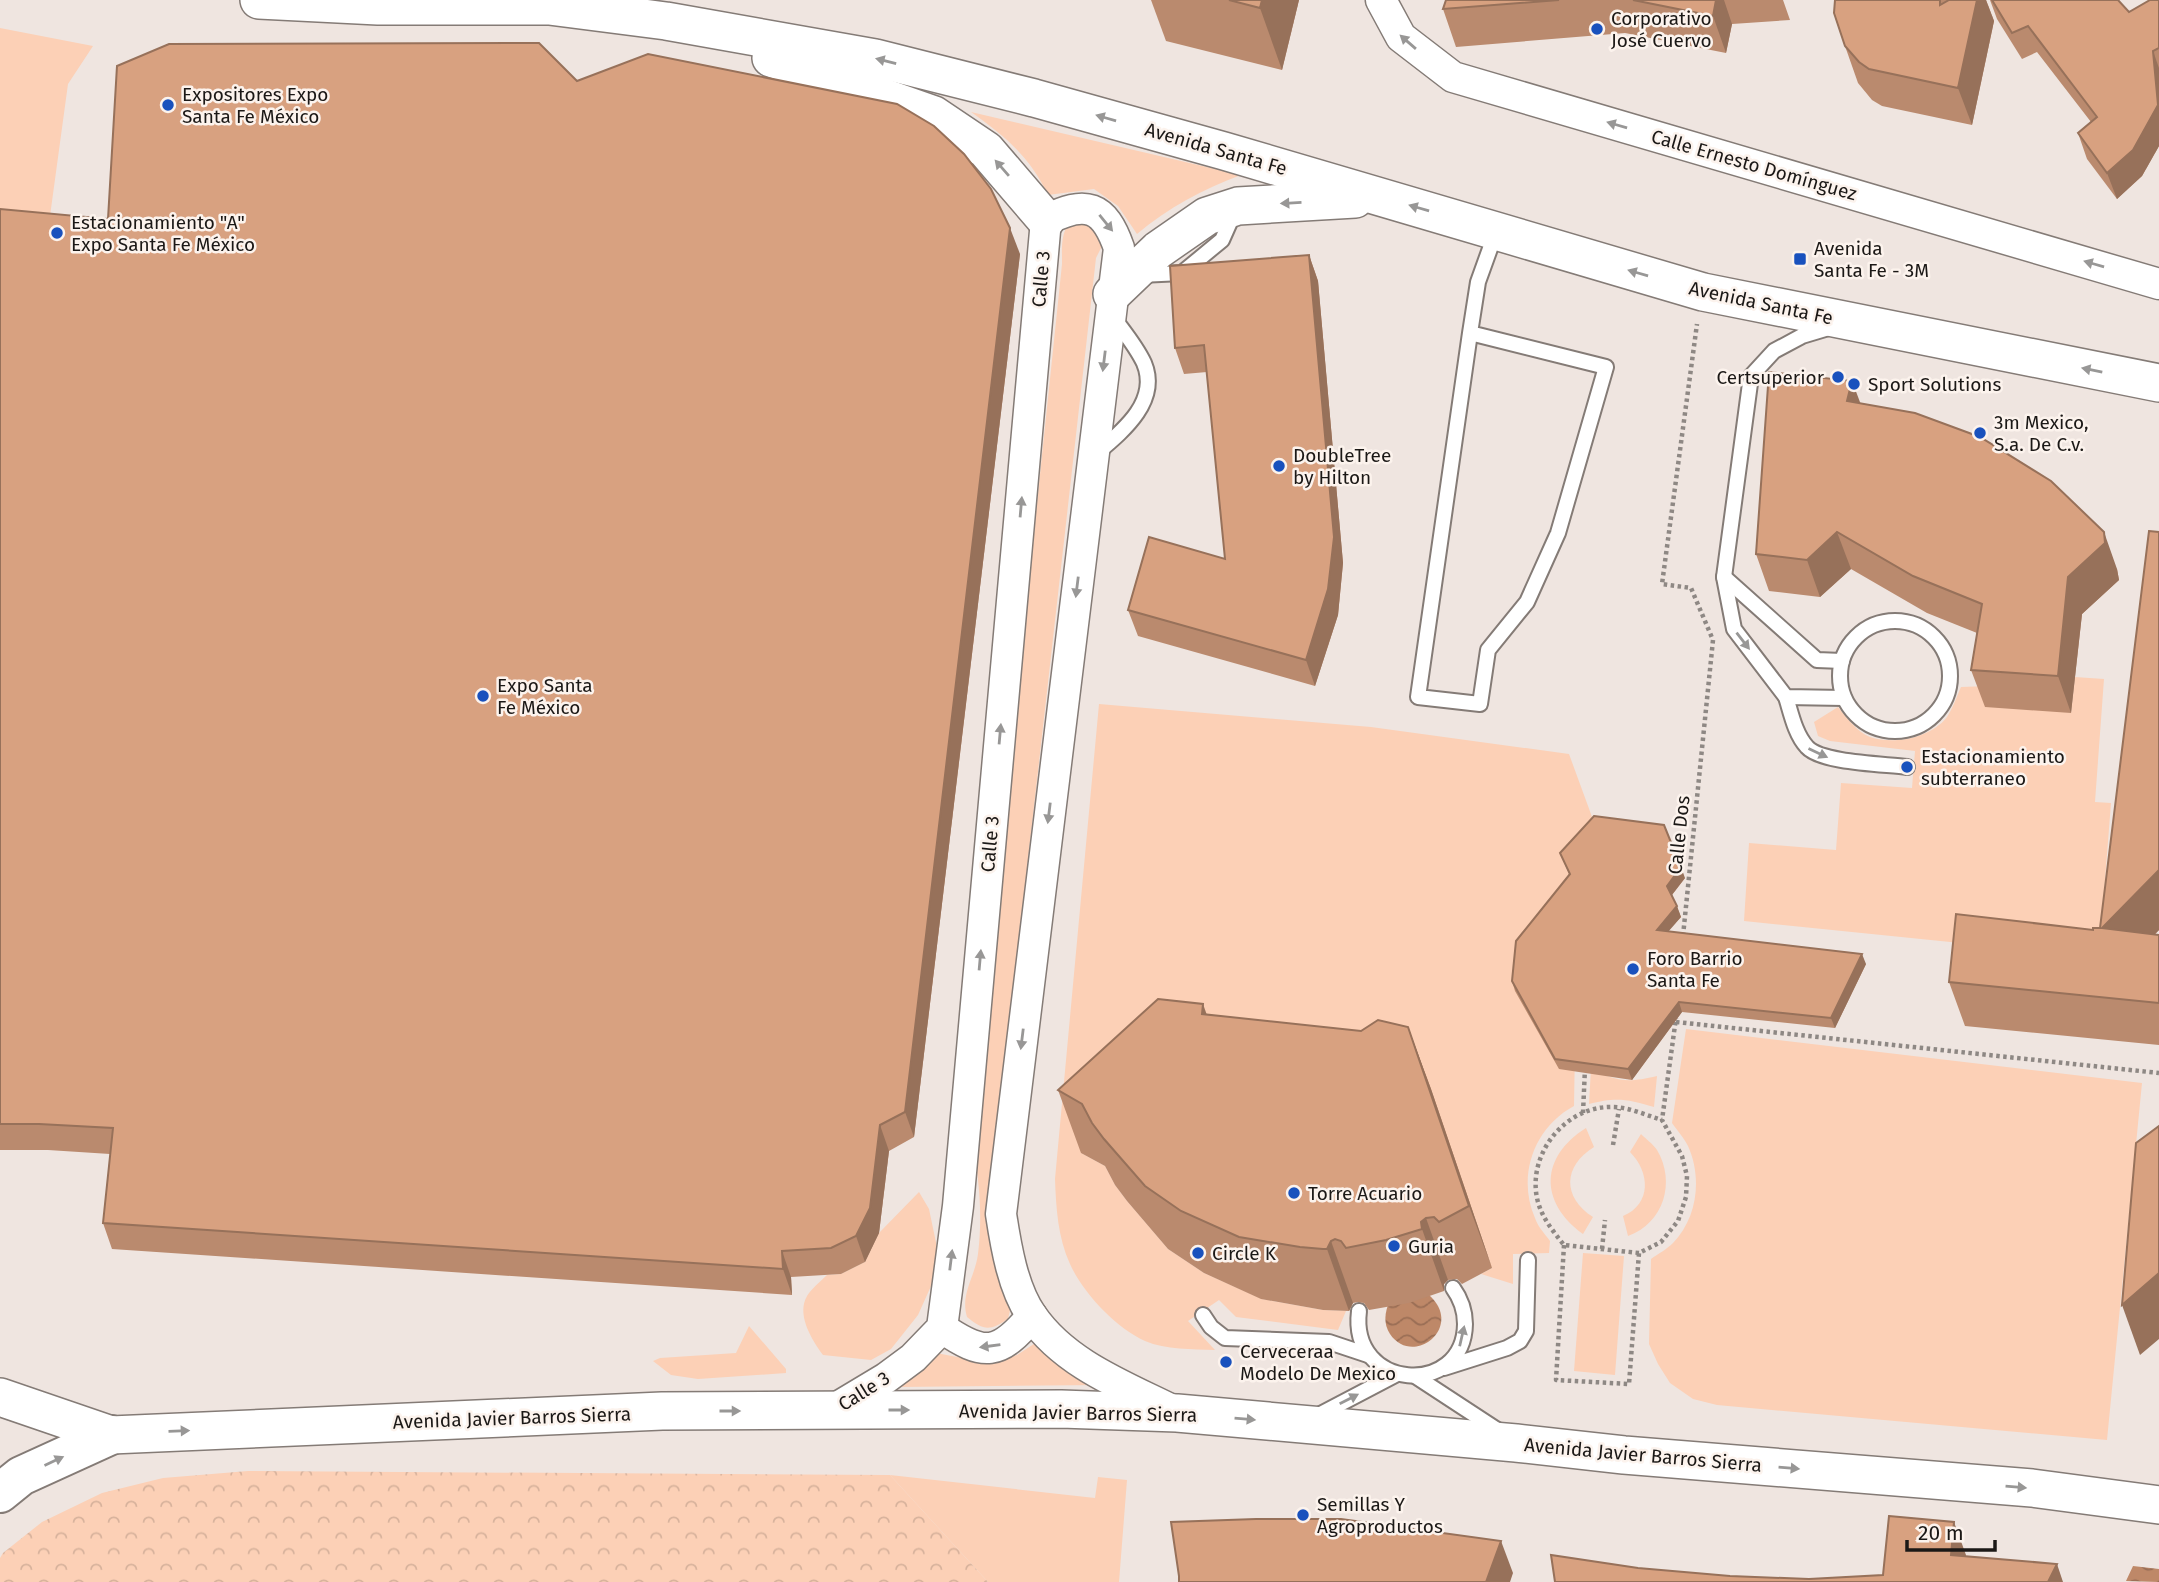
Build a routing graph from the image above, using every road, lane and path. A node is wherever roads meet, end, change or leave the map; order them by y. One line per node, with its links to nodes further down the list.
1 (259, 0): 3 (street, Avenida Santa Fe)
2 (1381, 0): 7 (street, Calle Ernesto Domínguez, one-way to 2)
3 (666, 21): 4 (street, Avenida Santa Fe, one-way to 3); 5 (street, one-way to 3)
4 (1384, 198): 6 (street, Avenida Santa Fe, one-way to 4); 9 (street, one-way to 9)
5 (1046, 220): 9 (street, one-way to 9); 37 (street, Calle 3, one-way to 5)
6 (1496, 231): 8 (street, Avenida Santa Fe, one-way to 6); 11 (lane)
7 (2159, 284)
8 (1703, 292): 10 (street, Avenida Santa Fe); 19 (path, Calle Dos)
9 (1117, 294): 13 (street, one-way to 13); 13 (lane)
10 (1850, 321): 12 (street, Avenida Santa Fe, one-way to 10); 14 (lane)
11 (1470, 333): 11 (lane)
12 (2159, 383)
13 (1092, 457): 36 (street, one-way to 36)
14 (1724, 577): 15 (lane); 16 (lane, one-way to 16)
15 (1842, 661): 17 (lane); 17 (lane)
16 (1786, 697): 17 (lane); 18 (lane, one-way to 18)
17 (1844, 698)
18 (1908, 767)
19 (1683, 942)
20 (1676, 1011): 21 (path)
21 (1676, 1022): 23 (path); 26 (path)
22 (1585, 1058): 25 (path)
23 (2159, 1073)
24 (1619, 1108): 25 (path); 26 (path); 27 (path)
25 (1583, 1113): 29 (path)
26 (1662, 1120): 31 (path)
27 (1613, 1146)
28 (1605, 1220): 30 (path)
29 (1564, 1245): 30 (path); 31 (path)
30 (1602, 1250): 31 (path)
31 (1639, 1253)
32 (1528, 1260): 39 (lane)
33 (1453, 1288): 39 (lane, one-way to 33)
34 (1359, 1311): 38 (lane)
35 (1203, 1315): 38 (lane)
36 (1032, 1316): 37 (street, one-way to 37); 44 (street)
37 (942, 1328): 43 (street, Calle 3)
38 (1368, 1354): 40 (lane)
39 (1433, 1372): 41 (lane)
40 (1397, 1374): 41 (lane); 45 (lane, one-way to 40)
41 (1415, 1376): 47 (lane)
42 (0, 1397): 46 (street, Avenida Javier Barros Sierra)
43 (831, 1411): 44 (street, Avenida Javier Barros Sierra, one-way to 44); 46 (street, Avenida Javier Barros Sierra, one-way to 43)
44 (1177, 1413): 45 (street, Avenida Javier Barros Sierra, one-way to 45)
45 (1301, 1424): 47 (street, Avenida Javier Barros Sierra)
46 (111, 1434): 48 (main road, one-way to 46)
47 (1516, 1443): 49 (street, Avenida Javier Barros Sierra, one-way to 49)
48 (0, 1493)
49 (2159, 1505)

